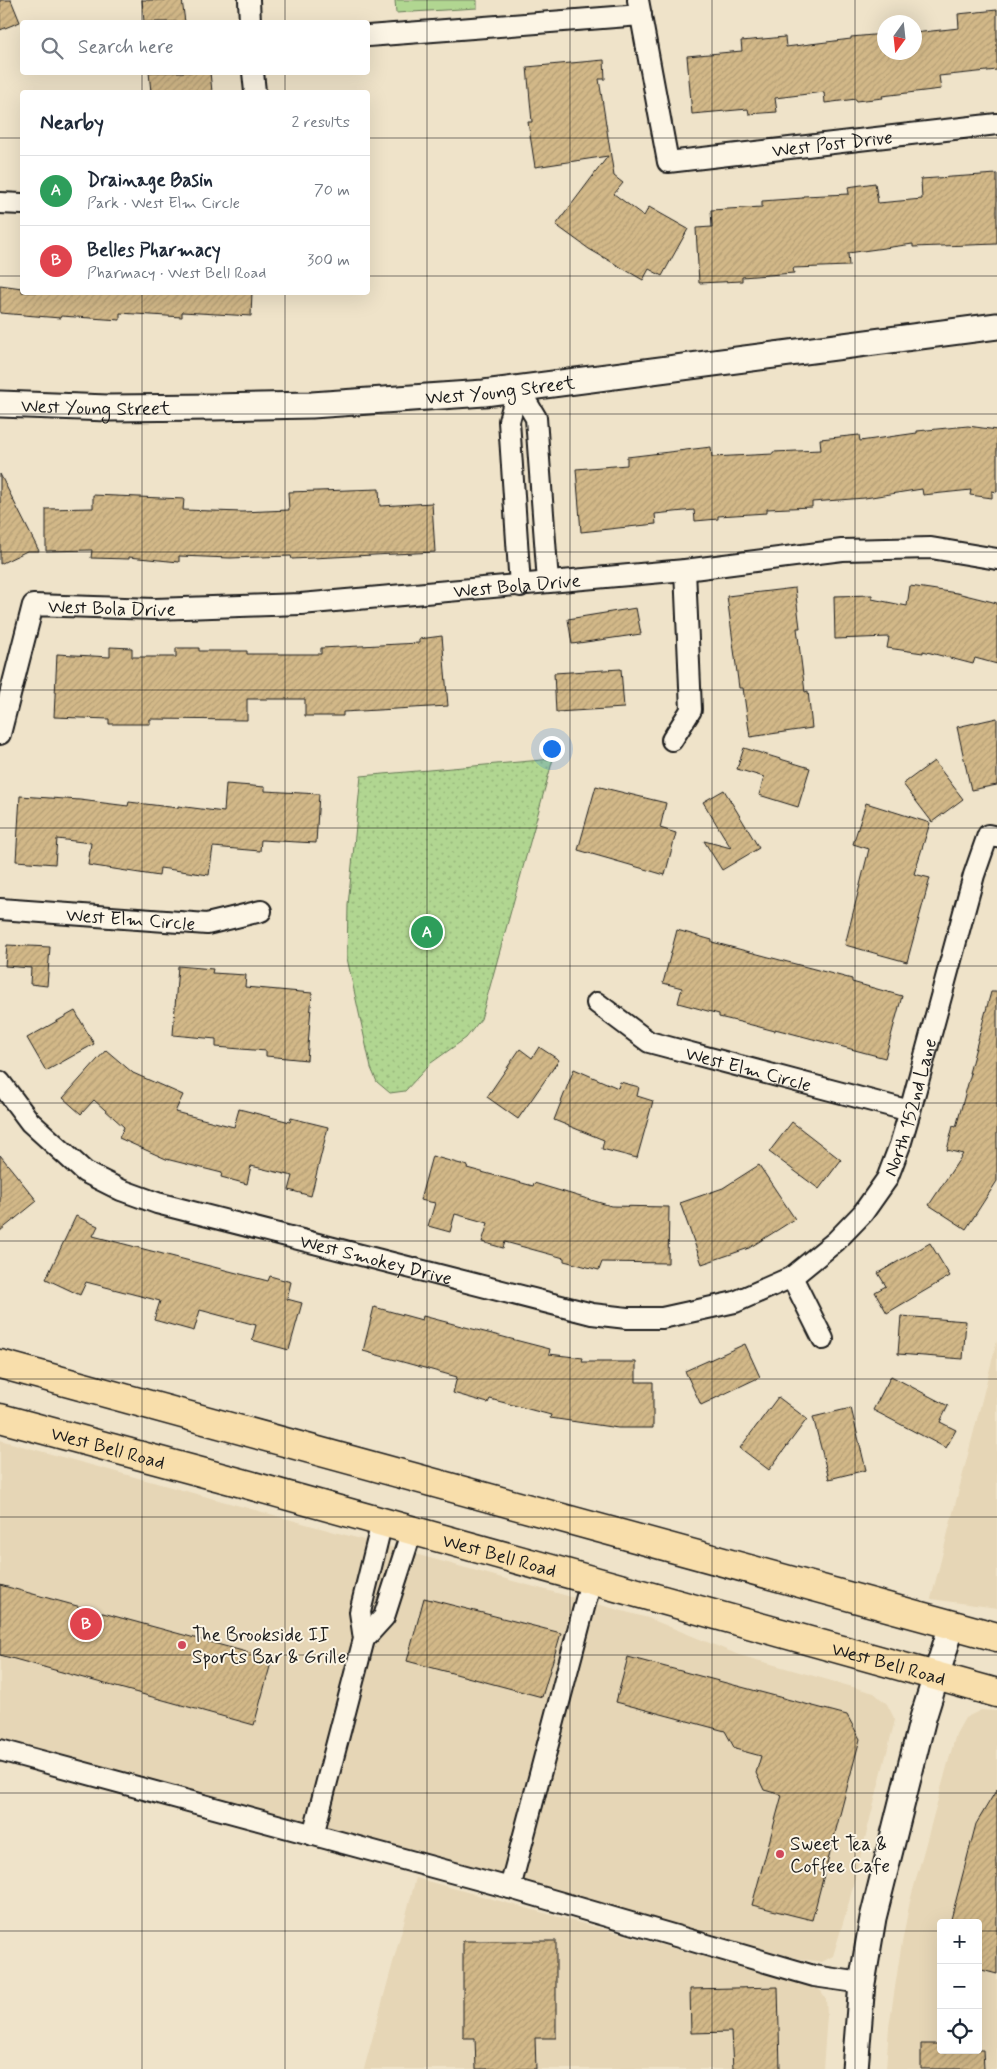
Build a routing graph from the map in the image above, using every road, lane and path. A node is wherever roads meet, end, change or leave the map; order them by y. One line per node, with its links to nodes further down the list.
1 (249, 0): 3 (street)
2 (640, 8): 4 (street); 7 (street, West Post Drive)
3 (250, 20)
4 (370, 36)
5 (254, 75): 6 (street)
6 (255, 90)
7 (997, 124)
8 (0, 203): 9 (street)
9 (20, 204)
10 (997, 326): 11 (street, West Young Street)
11 (518, 388): 12 (street, West Young Street); 15 (street); 16 (street)
12 (0, 404)
13 (997, 559): 14 (street, West Bola Drive)
14 (686, 570): 15 (street, West Bola Drive); 18 (street)
15 (548, 582): 16 (street, West Bola Drive)
16 (520, 586): 17 (street, West Bola Drive)
17 (0, 734)
18 (672, 740)
19 (993, 836): 24 (street, North 152nd Lane)
20 (0, 908): 21 (street, West Elm Circle)
21 (261, 911)
22 (598, 1003): 24 (street, West Elm Circle)
23 (0, 1082): 25 (street, West Smokey Drive)
24 (910, 1111): 25 (street, North 152nd Lane)
25 (792, 1277): 26 (street)
26 (823, 1339)
27 (0, 1364): 32 (main road)
28 (0, 1418): 29 (main road, West Bell Road)
29 (382, 1522): 30 (main road, West Bell Road); 34 (street)
30 (412, 1530): 31 (main road, West Bell Road); 34 (street)
31 (591, 1581): 35 (main road, West Bell Road); 39 (street)
32 (952, 1625): 33 (main road); 35 (street)
33 (997, 1637)
34 (364, 1639): 38 (street)
35 (938, 1676): 36 (main road, West Bell Road); 40 (street)
36 (997, 1693)
37 (0, 1750): 38 (street)
38 (314, 1835): 39 (street)
39 (510, 1888): 40 (street)
40 (862, 1983): 41 (street)
41 (855, 2069)

